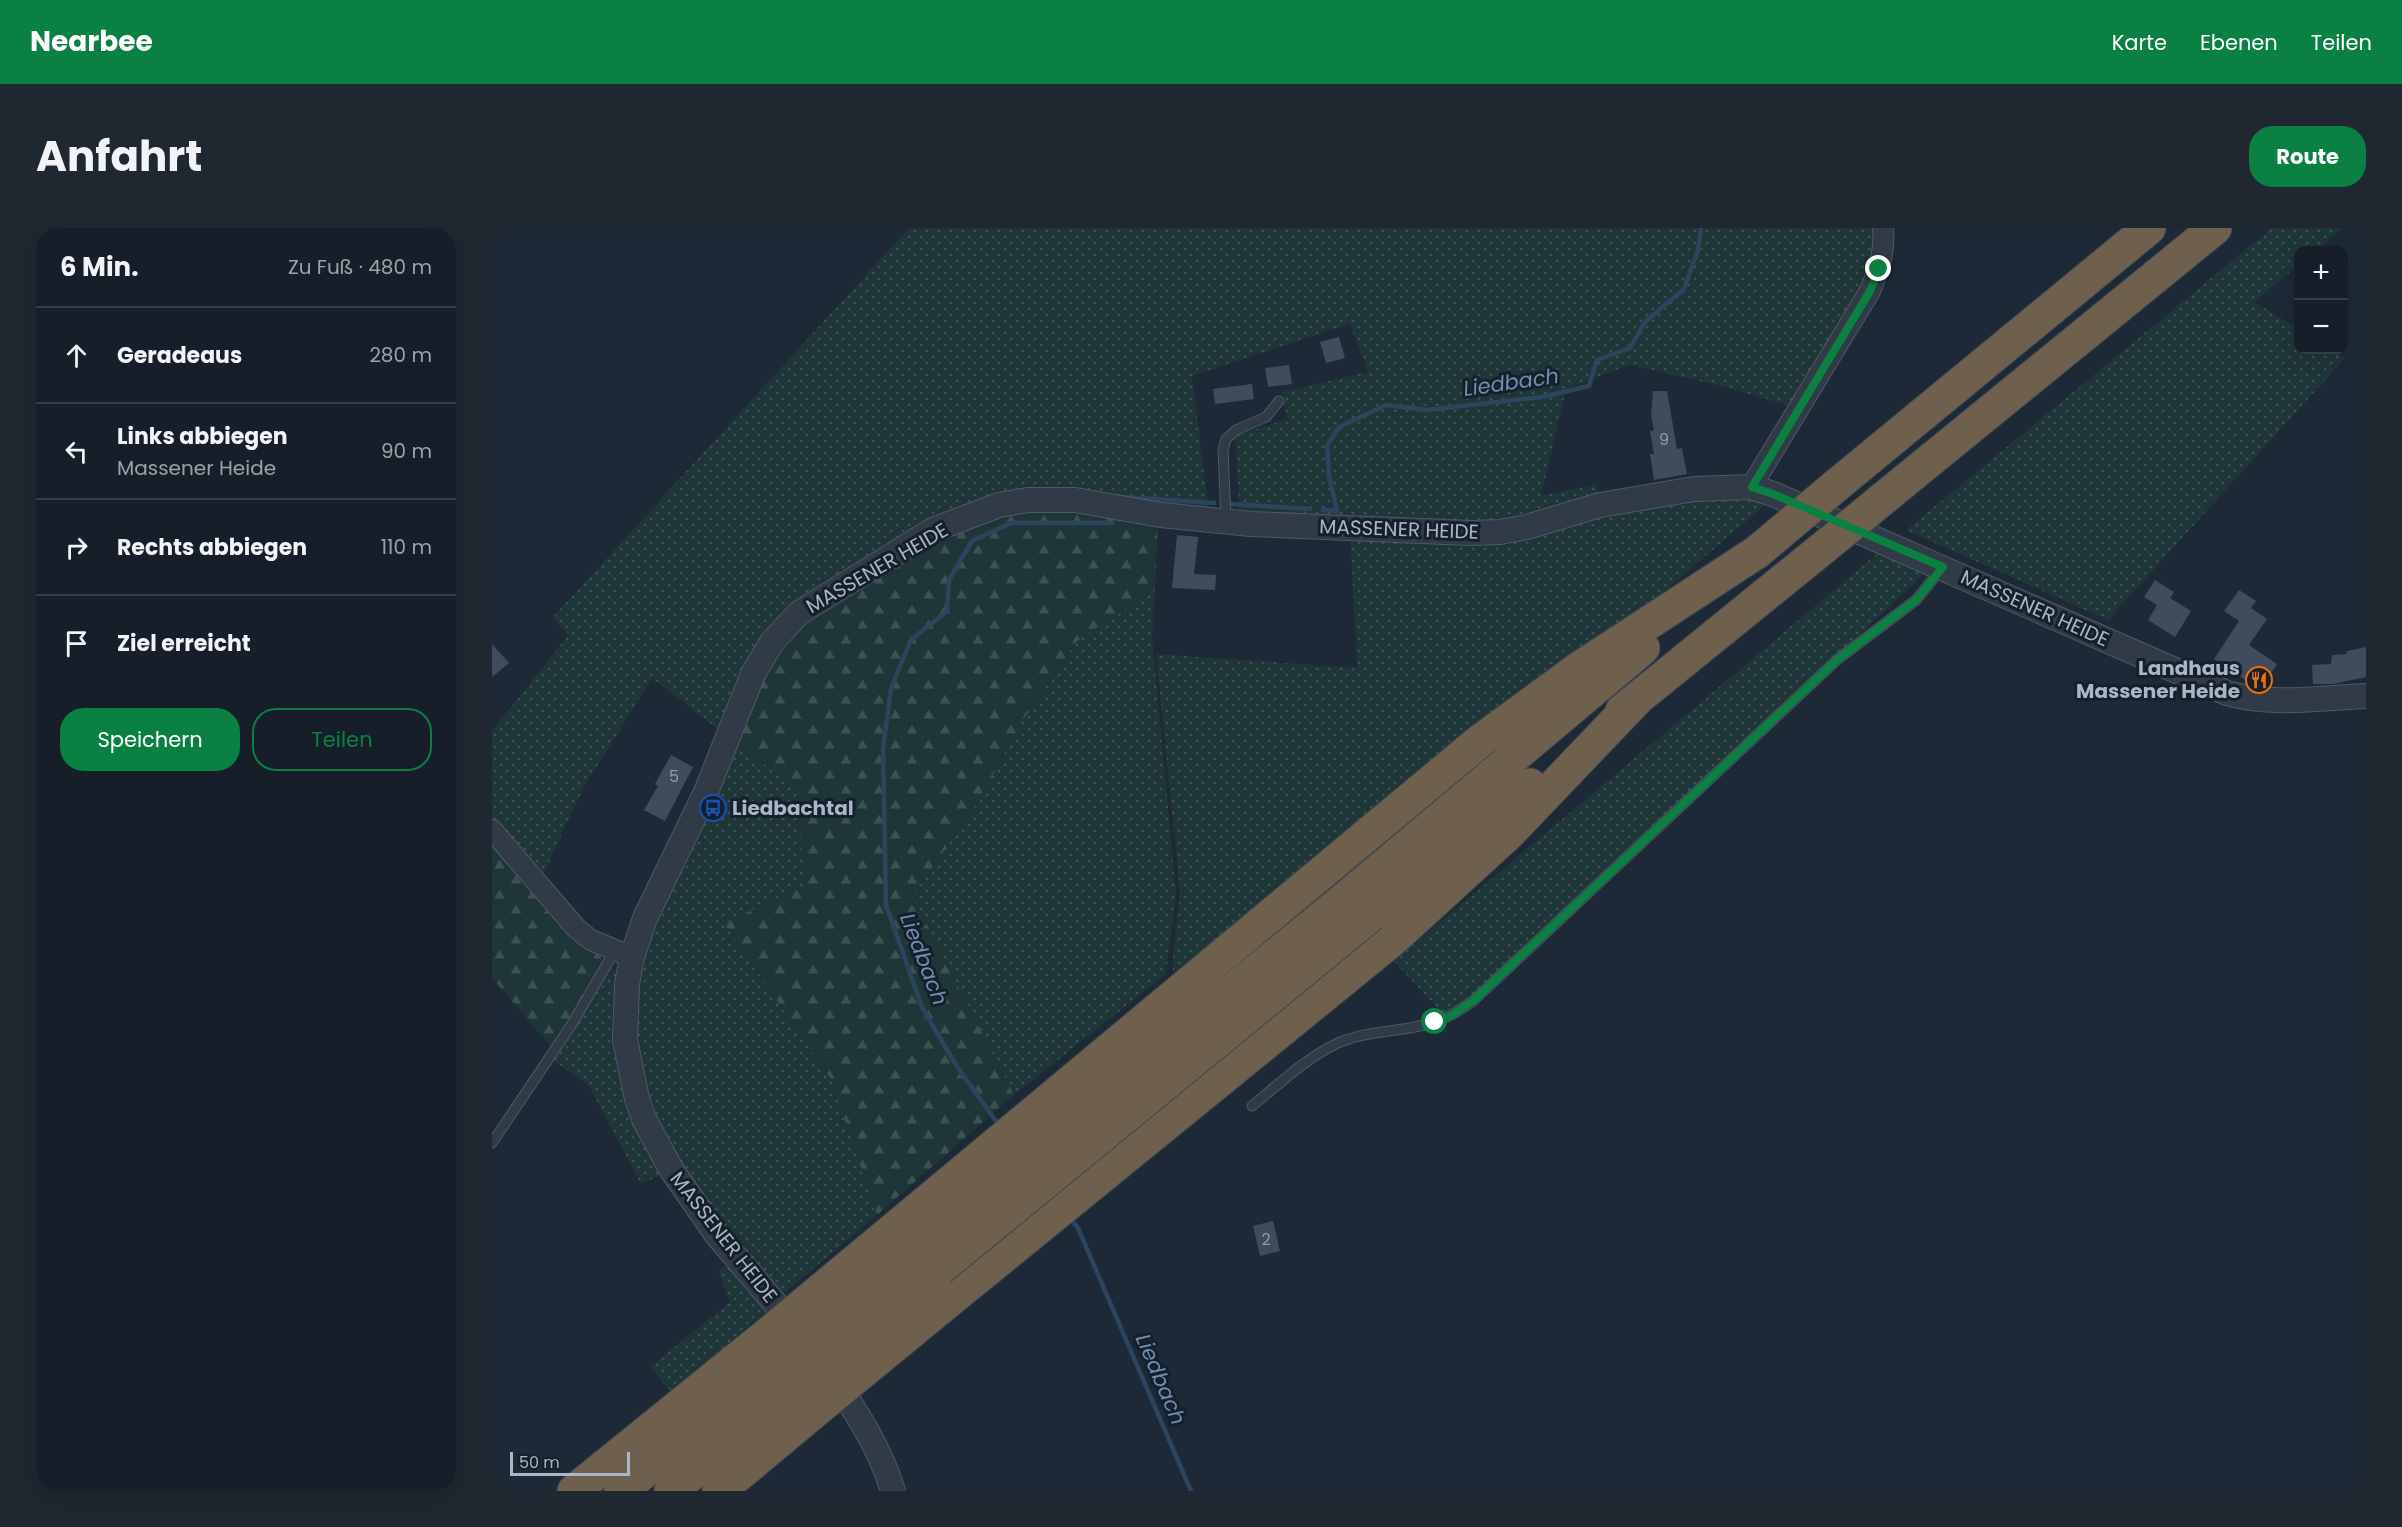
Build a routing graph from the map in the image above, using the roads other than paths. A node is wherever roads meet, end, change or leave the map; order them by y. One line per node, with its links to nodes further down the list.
1 (1883, 228): 5 (street)
2 (2150, 228): 7 (highway, bridge)
3 (2215, 228): 10 (highway, bridge)
4 (1280, 401): 6 (lane)
5 (1752, 487): 6 (street, MASSENER HEIDE); 8 (street, MASSENER HEIDE)
6 (1227, 521): 13 (street, MASSENER HEIDE)
7 (1757, 552): 12 (highway); 16 (highway, bridge)
8 (1943, 567): 9 (street, MASSENER HEIDE); 14 (lane)
9 (2366, 696)
10 (1638, 698): 12 (highway); 16 (highway, bridge)
11 (492, 830): 13 (street)
12 (1362, 903): 16 (highway, bridge)
13 (623, 955): 15 (lane, MASSENER HEIDE); 21 (street, MASSENER HEIDE)
14 (1252, 1106)
15 (492, 1143)
16 (795, 1369): 17 (highway); 18 (highway); 19 (highway); 20 (highway)
17 (574, 1491)
18 (621, 1491)
19 (671, 1491)
20 (719, 1491)
21 (893, 1491)

